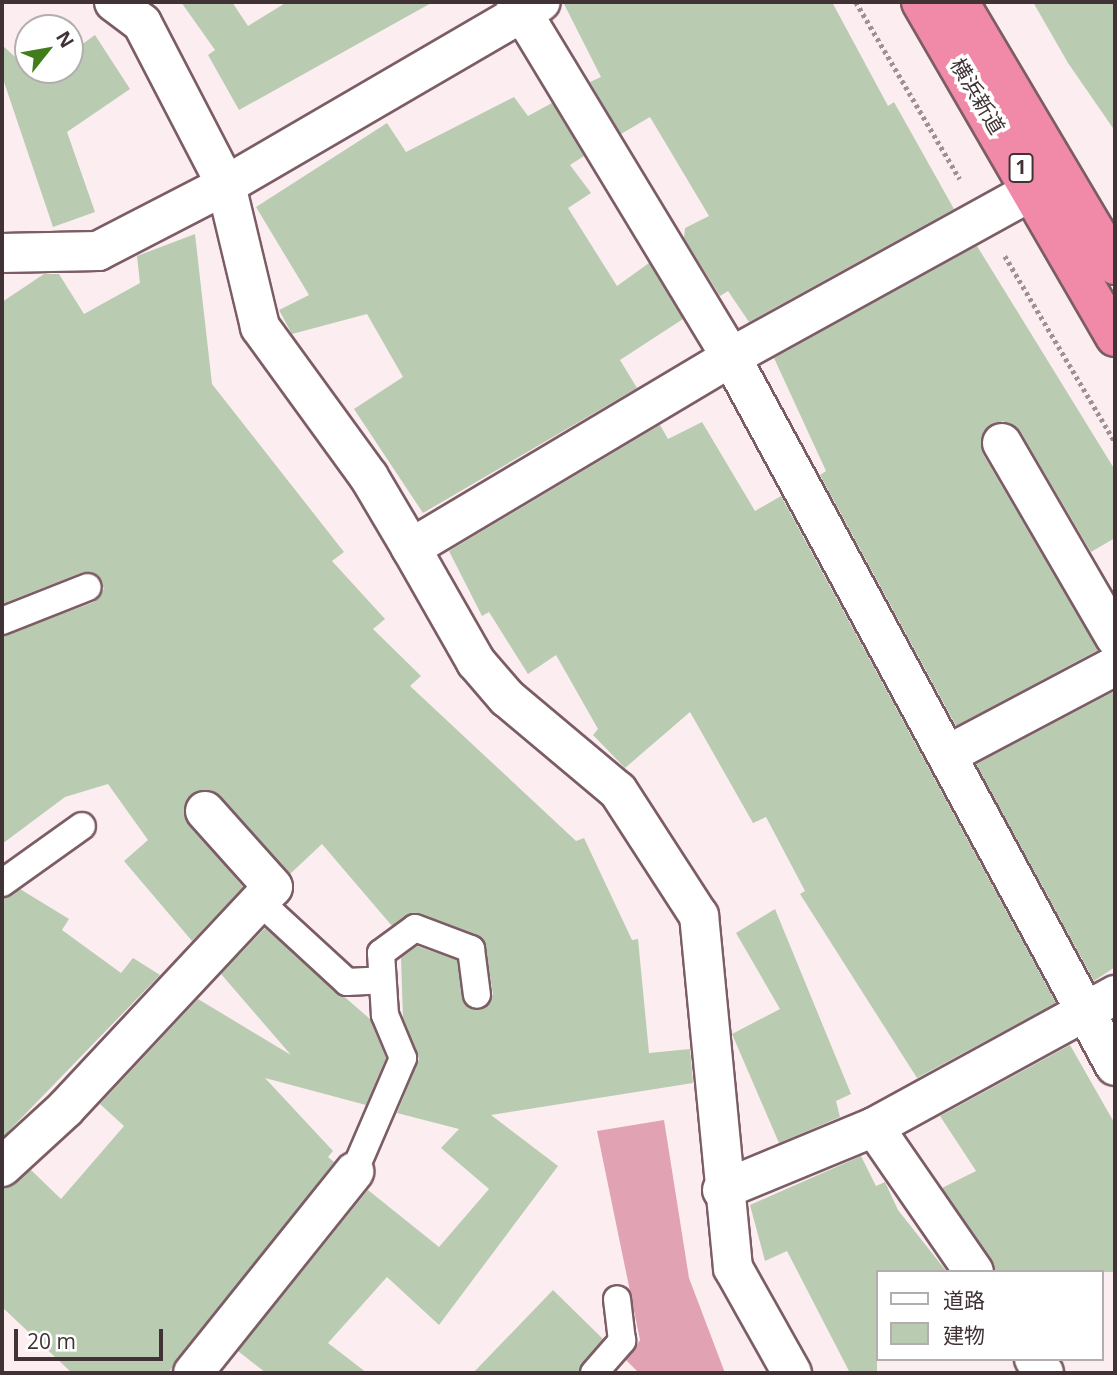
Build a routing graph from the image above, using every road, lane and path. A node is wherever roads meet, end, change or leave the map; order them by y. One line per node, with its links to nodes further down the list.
1 (114, 2): 5 (street)
2 (921, 2): 6 (highway, 横浜新道 / 1)
3 (960, 2): 8 (highway, 横浜新道 / 1)
4 (527, 5): 5 (street); 10 (street)
5 (226, 185): 7 (street); 12 (street)
6 (1034, 190): 9 (highway, 横浜新道 / 1); 10 (street)
7 (2, 253)
8 (1115, 265)
9 (1115, 337)
10 (732, 357): 12 (street); 17 (street)
11 (1002, 443): 15 (street)
12 (411, 548): 29 (street)
13 (88, 587): 14 (lane)
14 (2, 621)
15 (1115, 637)
16 (1115, 666): 17 (street)
17 (947, 755): 24 (street)
18 (205, 811): 21 (street)
19 (82, 826): 20 (lane)
20 (2, 883)
21 (260, 902): 22 (lane); 27 (street)
22 (382, 980): 23 (lane); 28 (lane)
23 (477, 995)
24 (1100, 1003): 25 (street); 26 (street)
25 (1115, 1066)
26 (874, 1127): 29 (street); 30 (street)
27 (2, 1167)
28 (354, 1172): 32 (street)
29 (722, 1190): 34 (street)
30 (973, 1270)
31 (617, 1299): 33 (lane)
32 (193, 1373)
33 (594, 1373)
34 (792, 1373)

